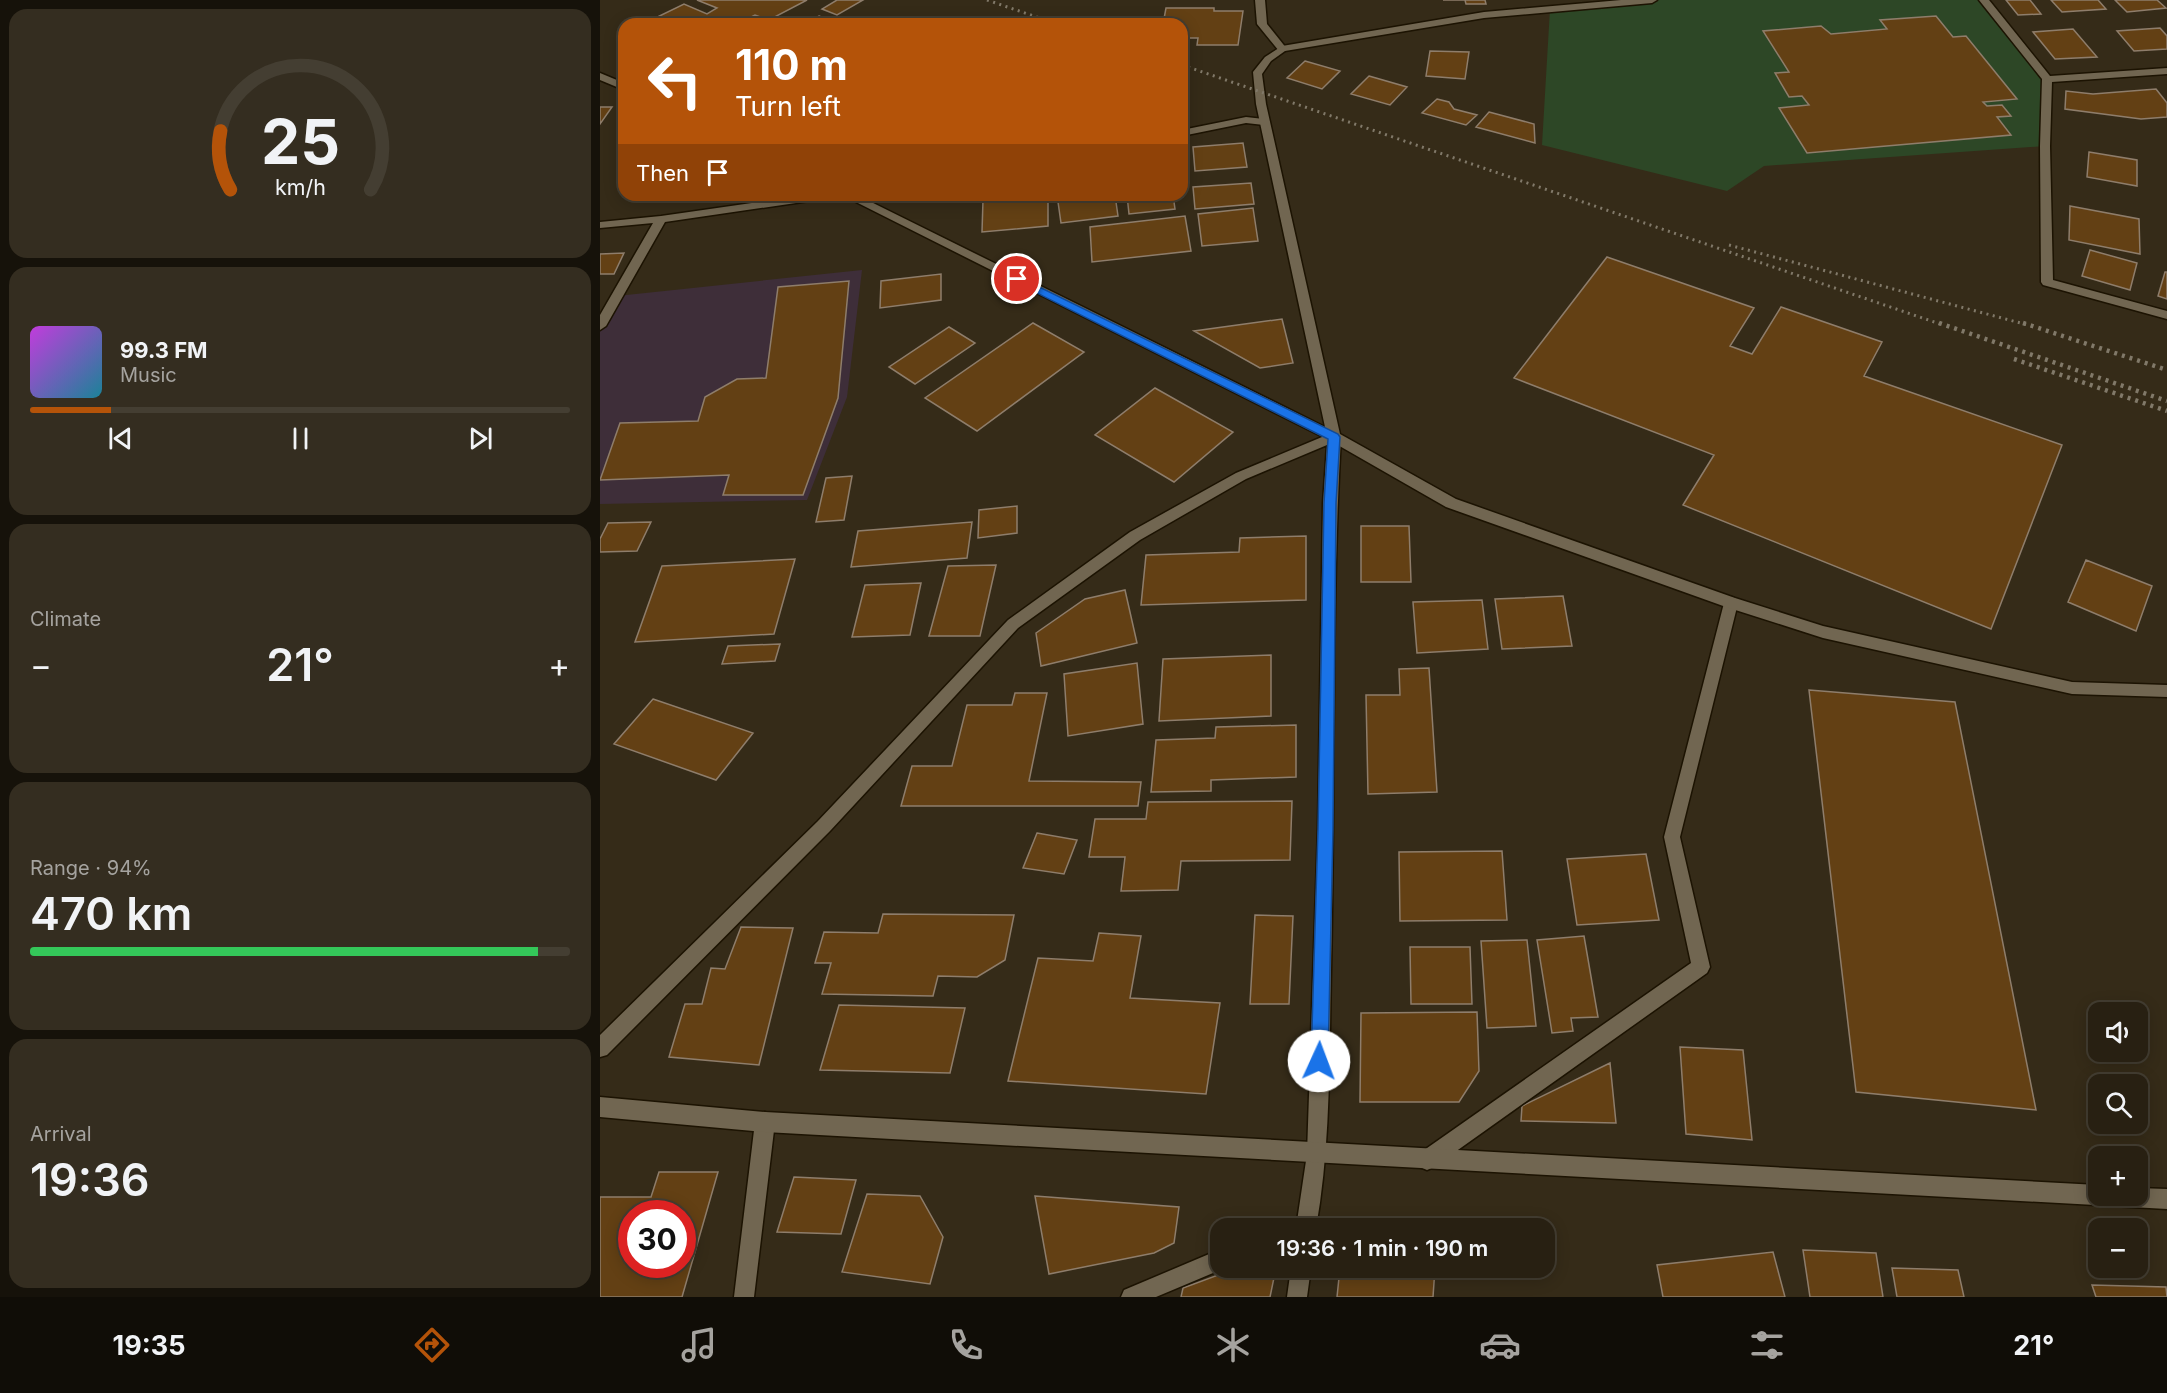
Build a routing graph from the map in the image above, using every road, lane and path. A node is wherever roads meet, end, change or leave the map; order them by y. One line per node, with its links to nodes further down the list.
1 (1260, 0): 4 (street)
2 (1652, 0): 4 (street)
3 (1984, 0): 7 (street)
4 (1282, 49): 9 (street)
5 (2167, 71): 7 (street)
6 (600, 75): 8 (street)
7 (2047, 79): 15 (street)
8 (618, 84)
9 (1264, 122): 10 (street); 17 (street)
10 (1188, 132)
11 (788, 201): 13 (street)
12 (860, 201): 17 (street)
13 (661, 219): 14 (street); 16 (street)
14 (600, 225)
15 (2167, 315)
16 (600, 326)
17 (1334, 437): 18 (street); 20 (street); 23 (street)
18 (1731, 603): 19 (street); 24 (street)
19 (2167, 691)
20 (600, 1048)
21 (600, 1107): 22 (street)
22 (765, 1122): 23 (street); 29 (street)
23 (1317, 1154): 24 (street); 26 (street)
24 (1427, 1160): 25 (street)
25 (2167, 1199)
26 (1304, 1218)
27 (1210, 1264): 30 (street)
28 (1299, 1278): 31 (street)
29 (744, 1297)
30 (1131, 1297)
31 (1297, 1297)

